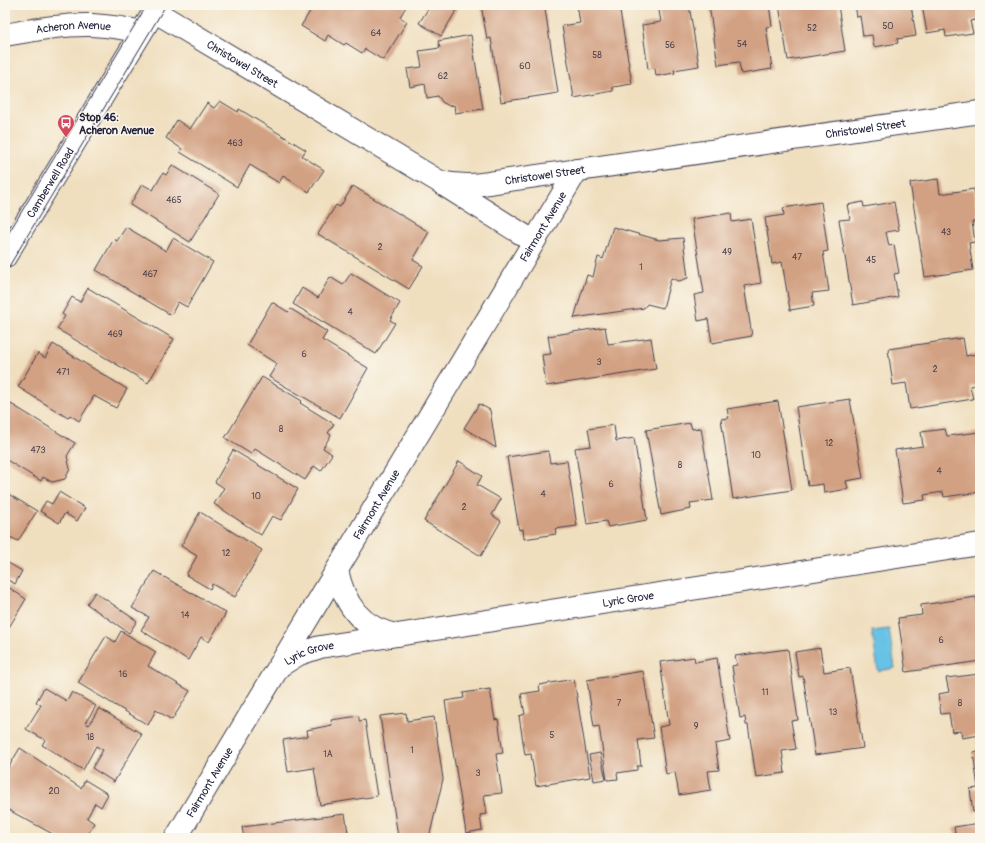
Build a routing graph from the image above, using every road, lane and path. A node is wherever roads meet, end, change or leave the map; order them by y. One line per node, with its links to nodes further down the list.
1 (156, 8): 2 (street, Camberwell Road); 6 (street, Christowel Street)
2 (141, 32): 3 (street, Acheron Avenue); 8 (street, Camberwell Road)
3 (5, 35)
4 (980, 112): 5 (street, Christowel Street)
5 (576, 170): 6 (street, Christowel Street); 7 (street, Fairmont Avenue)
6 (440, 182): 7 (street)
7 (533, 241): 10 (street, Fairmont Avenue)
8 (5, 257)
9 (980, 544): 11 (street, Lyric Grove)
10 (337, 570): 11 (street); 12 (street, Fairmont Avenue)
11 (400, 635): 12 (street, Lyric Grove)
12 (280, 666): 13 (street, Fairmont Avenue)
13 (176, 838)

